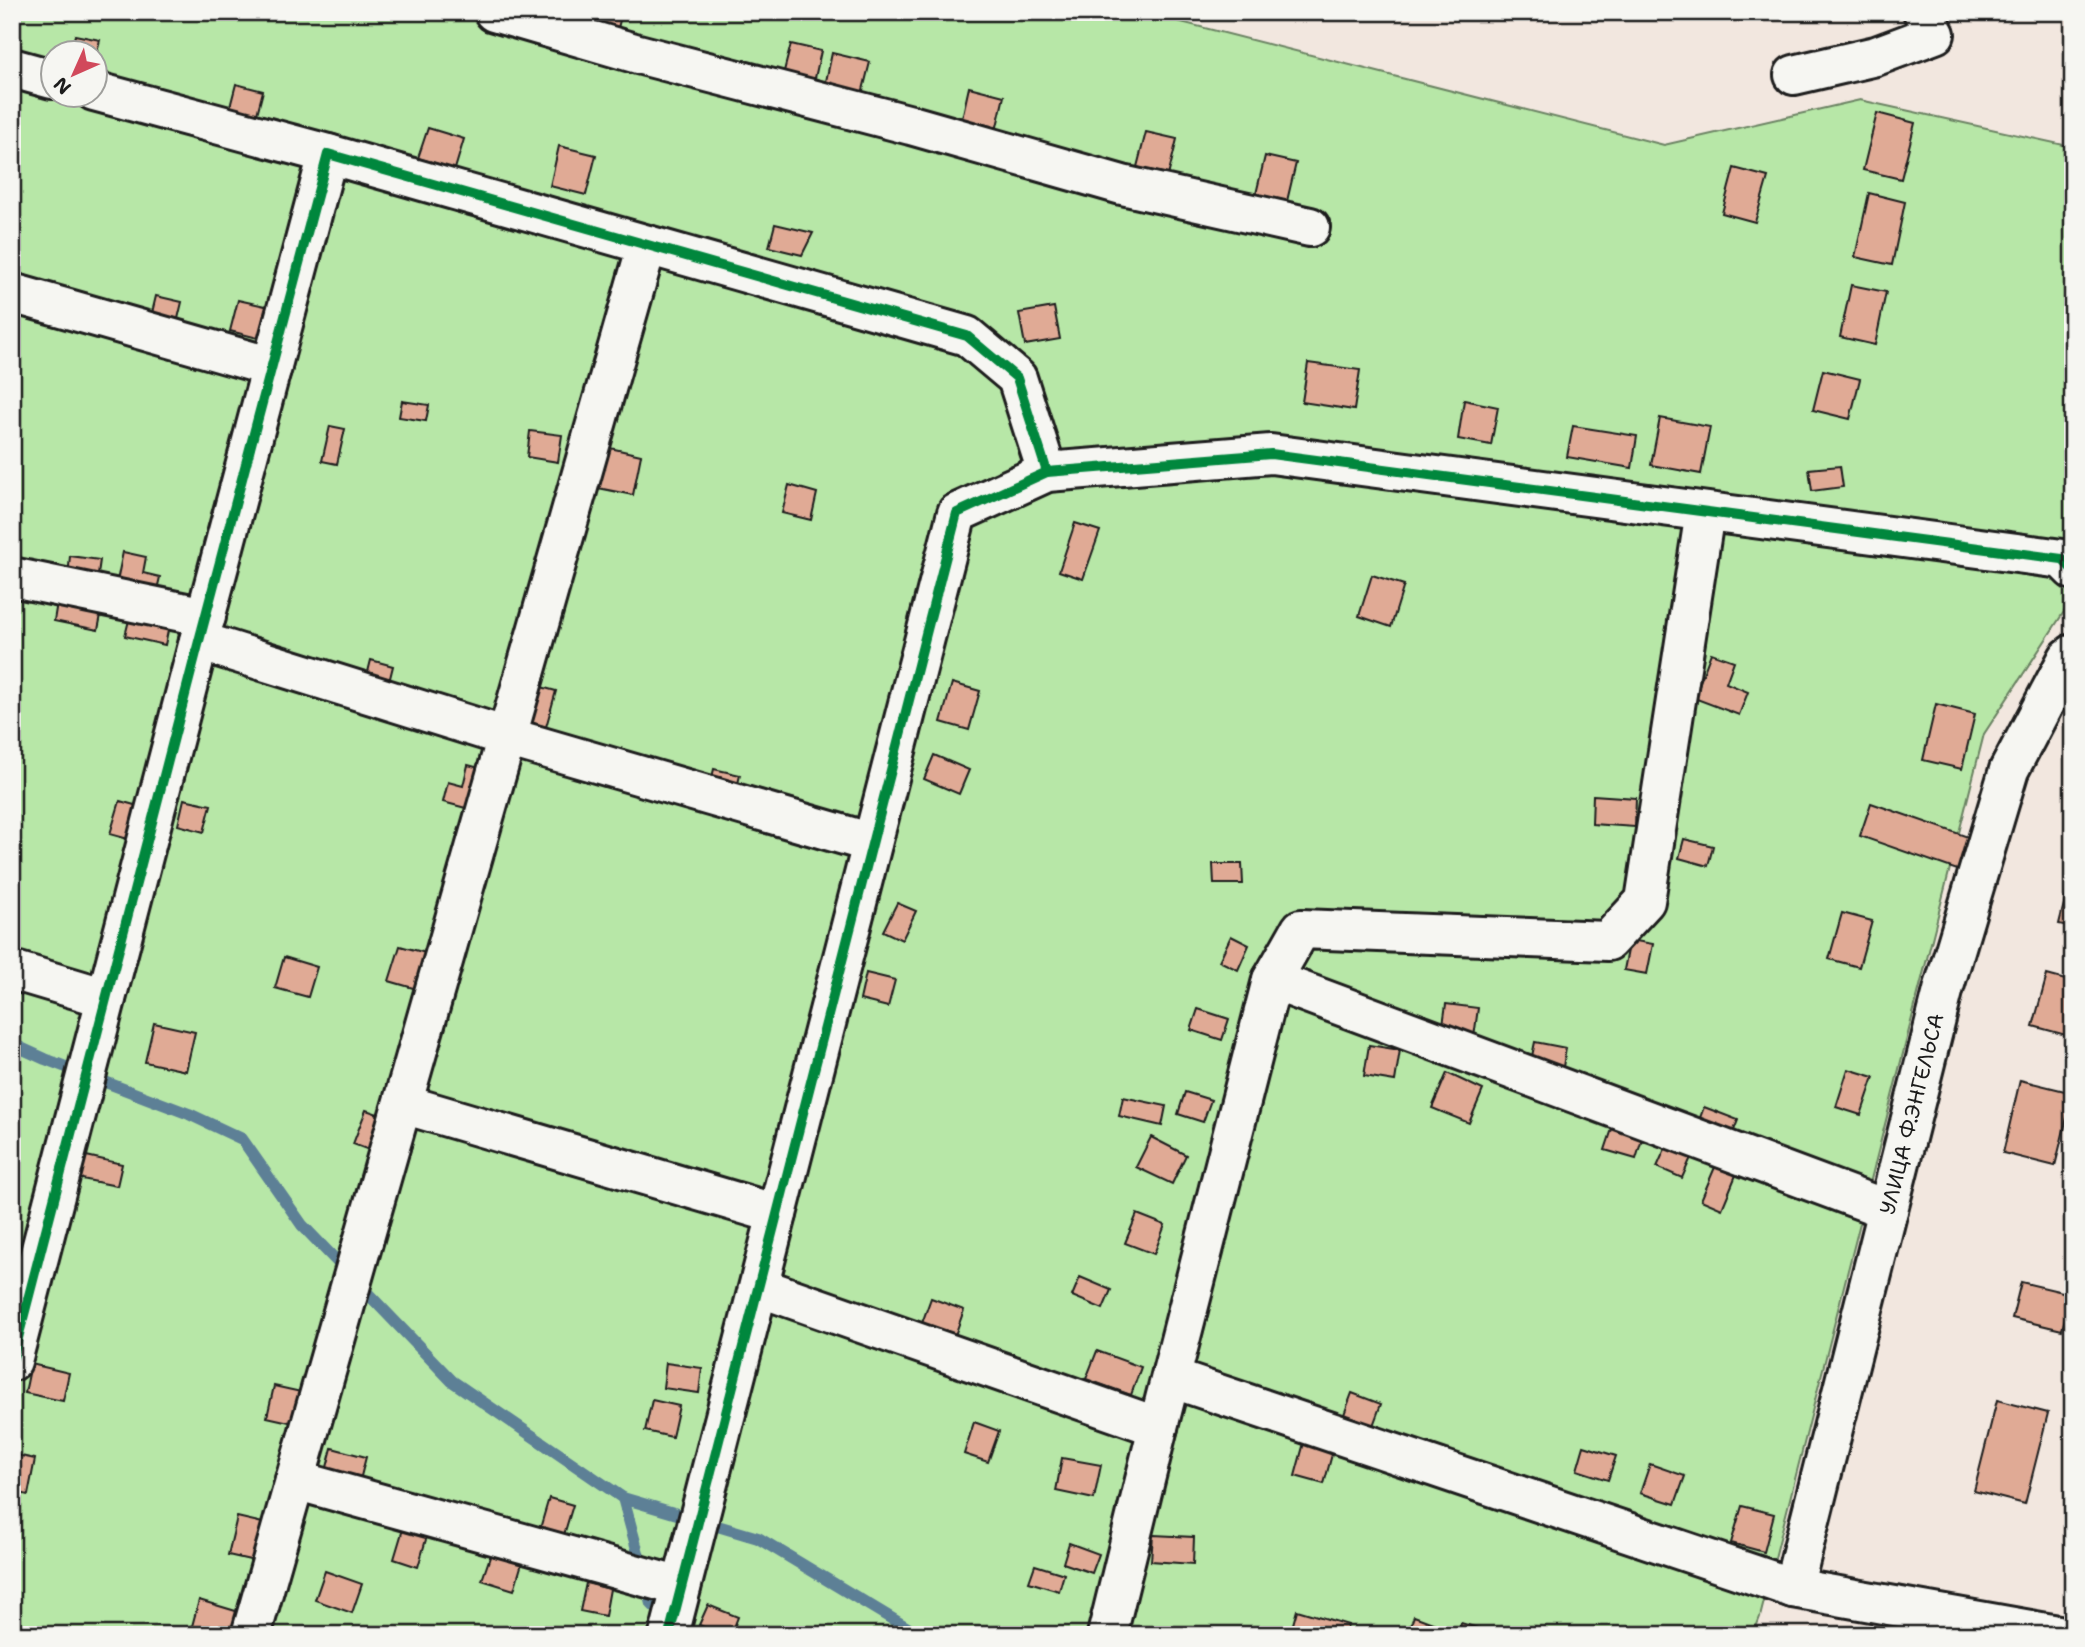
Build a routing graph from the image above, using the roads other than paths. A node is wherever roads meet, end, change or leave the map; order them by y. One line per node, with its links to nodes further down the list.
1 (494, 12): 8 (street)
2 (1923, 12): 5 (street)
3 (12, 68): 4 (street)
4 (38, 75)
5 (1794, 75)
6 (108, 94): 7 (street)
7 (328, 154): 9 (street); 11 (street)
8 (1310, 226)
9 (647, 245): 12 (street); 18 (street)
10 (12, 293): 11 (street)
11 (272, 367): 16 (street)
12 (1047, 472): 13 (street); 19 (street)
13 (1705, 512): 14 (street); 21 (street)
14 (2073, 570)
15 (12, 577): 16 (street)
16 (202, 629): 18 (street); 22 (street)
17 (2073, 654): 24 (street, УЛИЦА Ф.ЭНГЕЛЬСА)
18 (507, 737): 19 (street); 23 (street)
19 (872, 843): 25 (street)
20 (12, 970): 22 (street)
21 (1272, 980): 24 (street); 28 (street)
22 (107, 999): 27 (street)
23 (403, 1104): 25 (street); 30 (street)
24 (1888, 1210): 32 (street, УЛИЦА Ф.ЭНГЕЛЬСА)
25 (777, 1214): 26 (street)
26 (759, 1287): 29 (street); 31 (street)
27 (12, 1361)
28 (1171, 1378): 29 (street); 32 (street)
29 (1158, 1427): 35 (street)
30 (295, 1480): 31 (street); 33 (street)
31 (681, 1587): 34 (street)
32 (1793, 1588): 36 (street)
33 (251, 1635)
34 (669, 1635)
35 (1107, 1635)
36 (2058, 1635)

